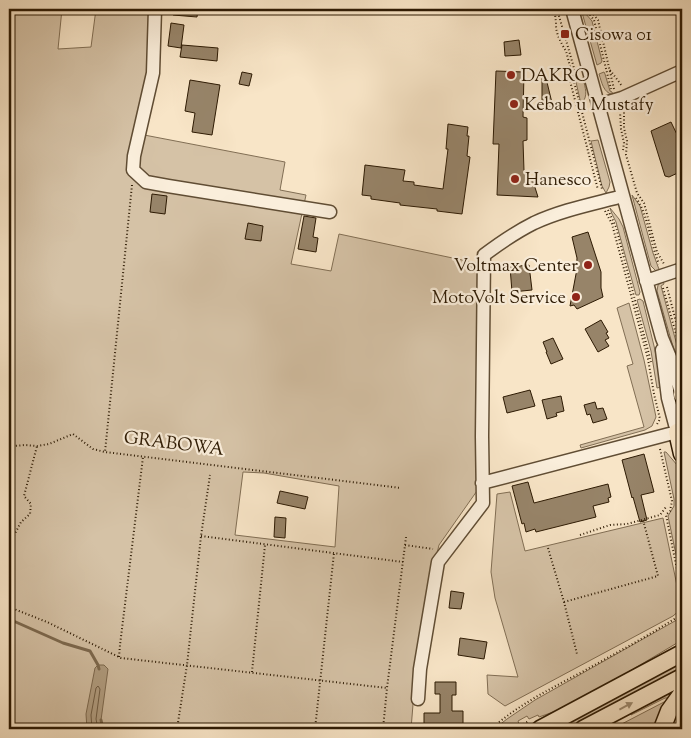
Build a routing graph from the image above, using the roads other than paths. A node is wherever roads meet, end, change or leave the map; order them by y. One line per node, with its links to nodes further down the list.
1 (155, 9): 6 (street)
2 (572, 9): 4 (street)
3 (682, 71): 4 (street)
4 (598, 105): 5 (street)
5 (623, 196): 8 (street); 13 (street)
6 (330, 212)
7 (682, 269): 8 (street)
8 (646, 281): 9 (street)
9 (662, 338): 10 (street); 11 (street)
10 (682, 395)
11 (679, 431): 12 (main road); 13 (street)
12 (682, 454)
13 (482, 483): 17 (street)
14 (682, 653): 18 (main road)
15 (682, 677): 19 (main road, one-way to 15)
16 (682, 693): 20 (main road)
17 (418, 699)
18 (534, 725)
19 (583, 729)
20 (662, 729)

